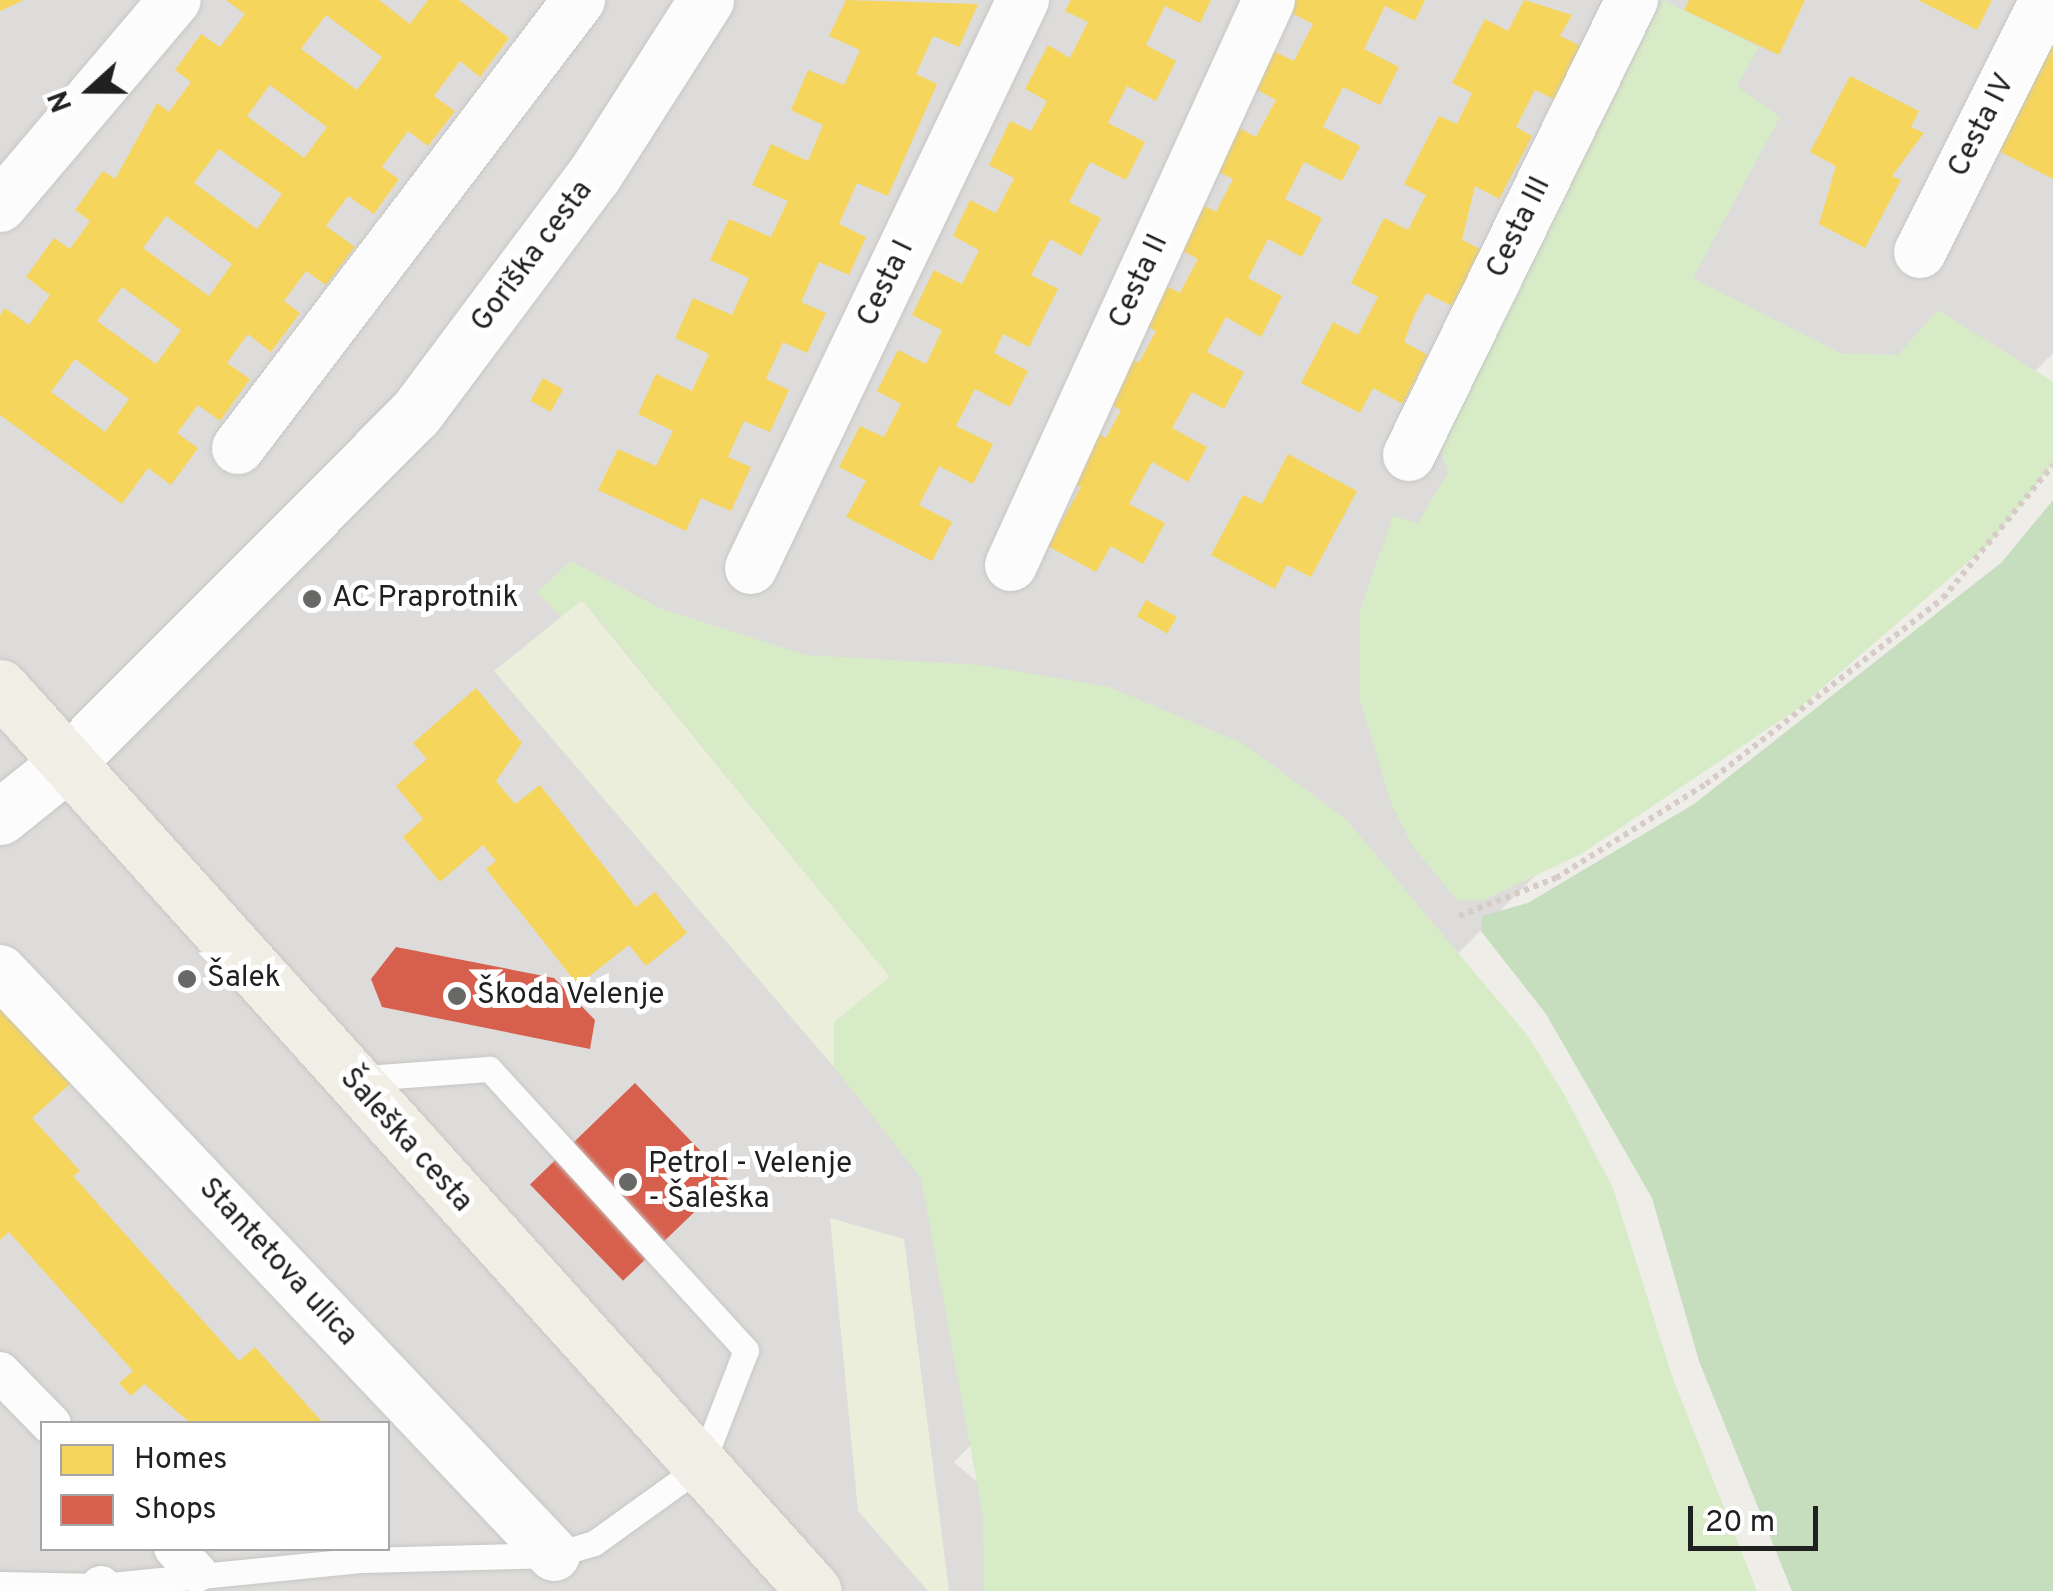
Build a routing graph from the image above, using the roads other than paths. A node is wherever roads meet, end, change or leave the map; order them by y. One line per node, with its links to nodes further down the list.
1 (175, 0): 8 (street)
2 (579, 0): 10 (street)
3 (706, 0): 15 (street, Goriška cesta)
4 (1023, 0): 13 (street, Cesta I)
5 (1269, 0): 12 (street, Cesta II)
6 (1632, 0): 11 (street, Cesta III)
7 (2046, 0): 9 (street, Cesta IV)
8 (0, 206)
9 (1920, 252)
10 (238, 448)
11 (1409, 455)
12 (1011, 565)
13 (751, 568)
14 (0, 686): 15 (main road, Šaleška cesta)
15 (66, 764): 16 (street, Goriška cesta); 18 (main road, Šaleška cesta)
16 (0, 818)
17 (0, 971): 22 (street, Stantetova ulica)
18 (350, 1080): 21 (main road, Šaleška cesta); 21 (lane)
19 (0, 1372): 20 (street)
20 (48, 1421)
21 (701, 1466): 22 (lane); 26 (main road, Šaleška cesta)
22 (554, 1555): 23 (lane)
23 (185, 1560): 25 (lane)
24 (0, 1584): 25 (lane)
25 (102, 1588)
26 (814, 1591)

